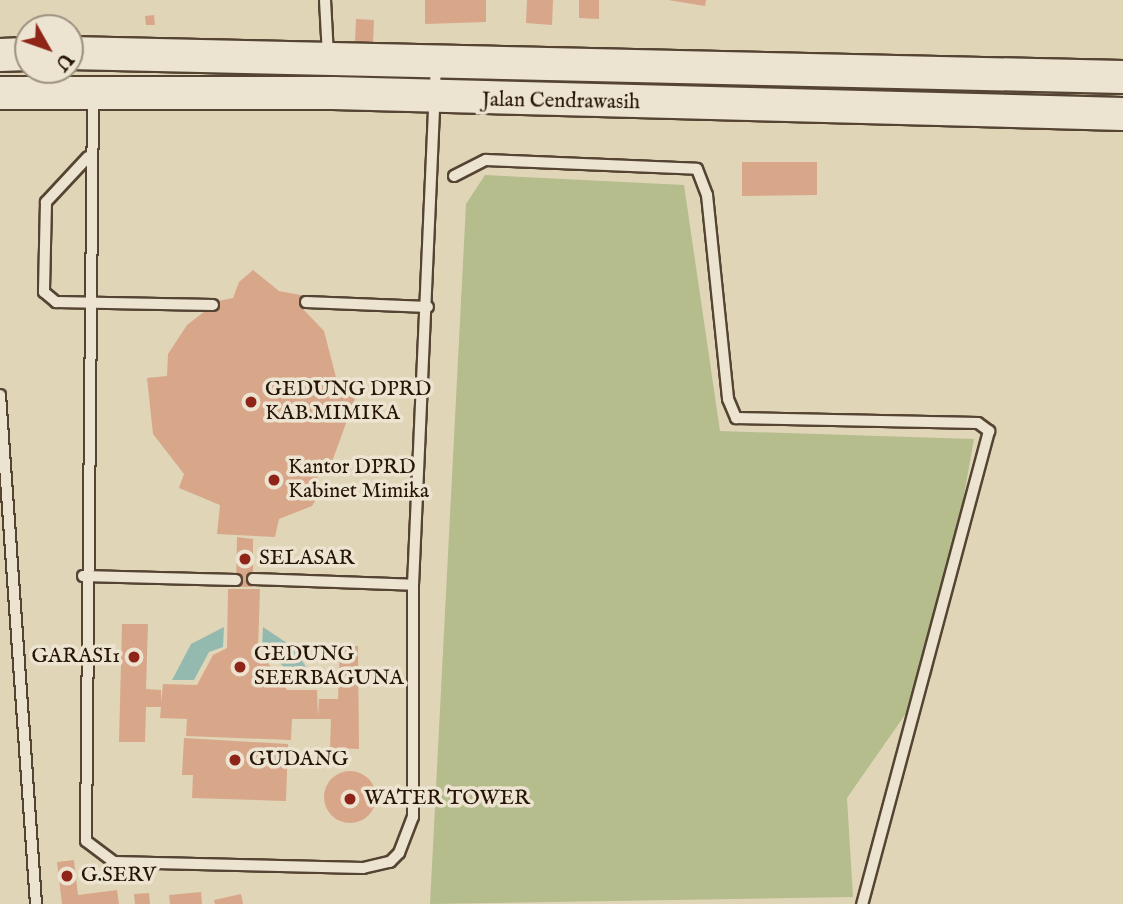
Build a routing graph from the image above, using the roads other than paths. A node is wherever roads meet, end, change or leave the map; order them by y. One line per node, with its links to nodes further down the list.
1 (325, 0): 2 (lane)
2 (328, 51): 3 (main road, Jalan Cendrawasih); 4 (main road, Jalan Cendrawasih)
3 (84, 53)
4 (436, 60): 5 (main road, Jalan Cendrawasih); 8 (lane)
5 (1123, 77)
6 (93, 90): 7 (main road, Jalan Cendrawasih); 8 (main road, Jalan Cendrawasih); 10 (lane)
7 (0, 93)
8 (435, 100): 9 (main road, Jalan Cendrawasih); 15 (lane)
9 (1123, 114)
10 (88, 157): 12 (lane); 12 (lane)
11 (454, 176): 22 (lane)
12 (92, 303): 14 (lane); 17 (lane)
13 (306, 303): 15 (lane)
14 (212, 304)
15 (428, 307): 20 (lane)
16 (0, 395): 21 (lane)
17 (83, 576): 19 (lane); 20 (lane)
18 (253, 579): 20 (lane)
19 (236, 580)
20 (413, 585)
21 (36, 904)
22 (862, 904)

